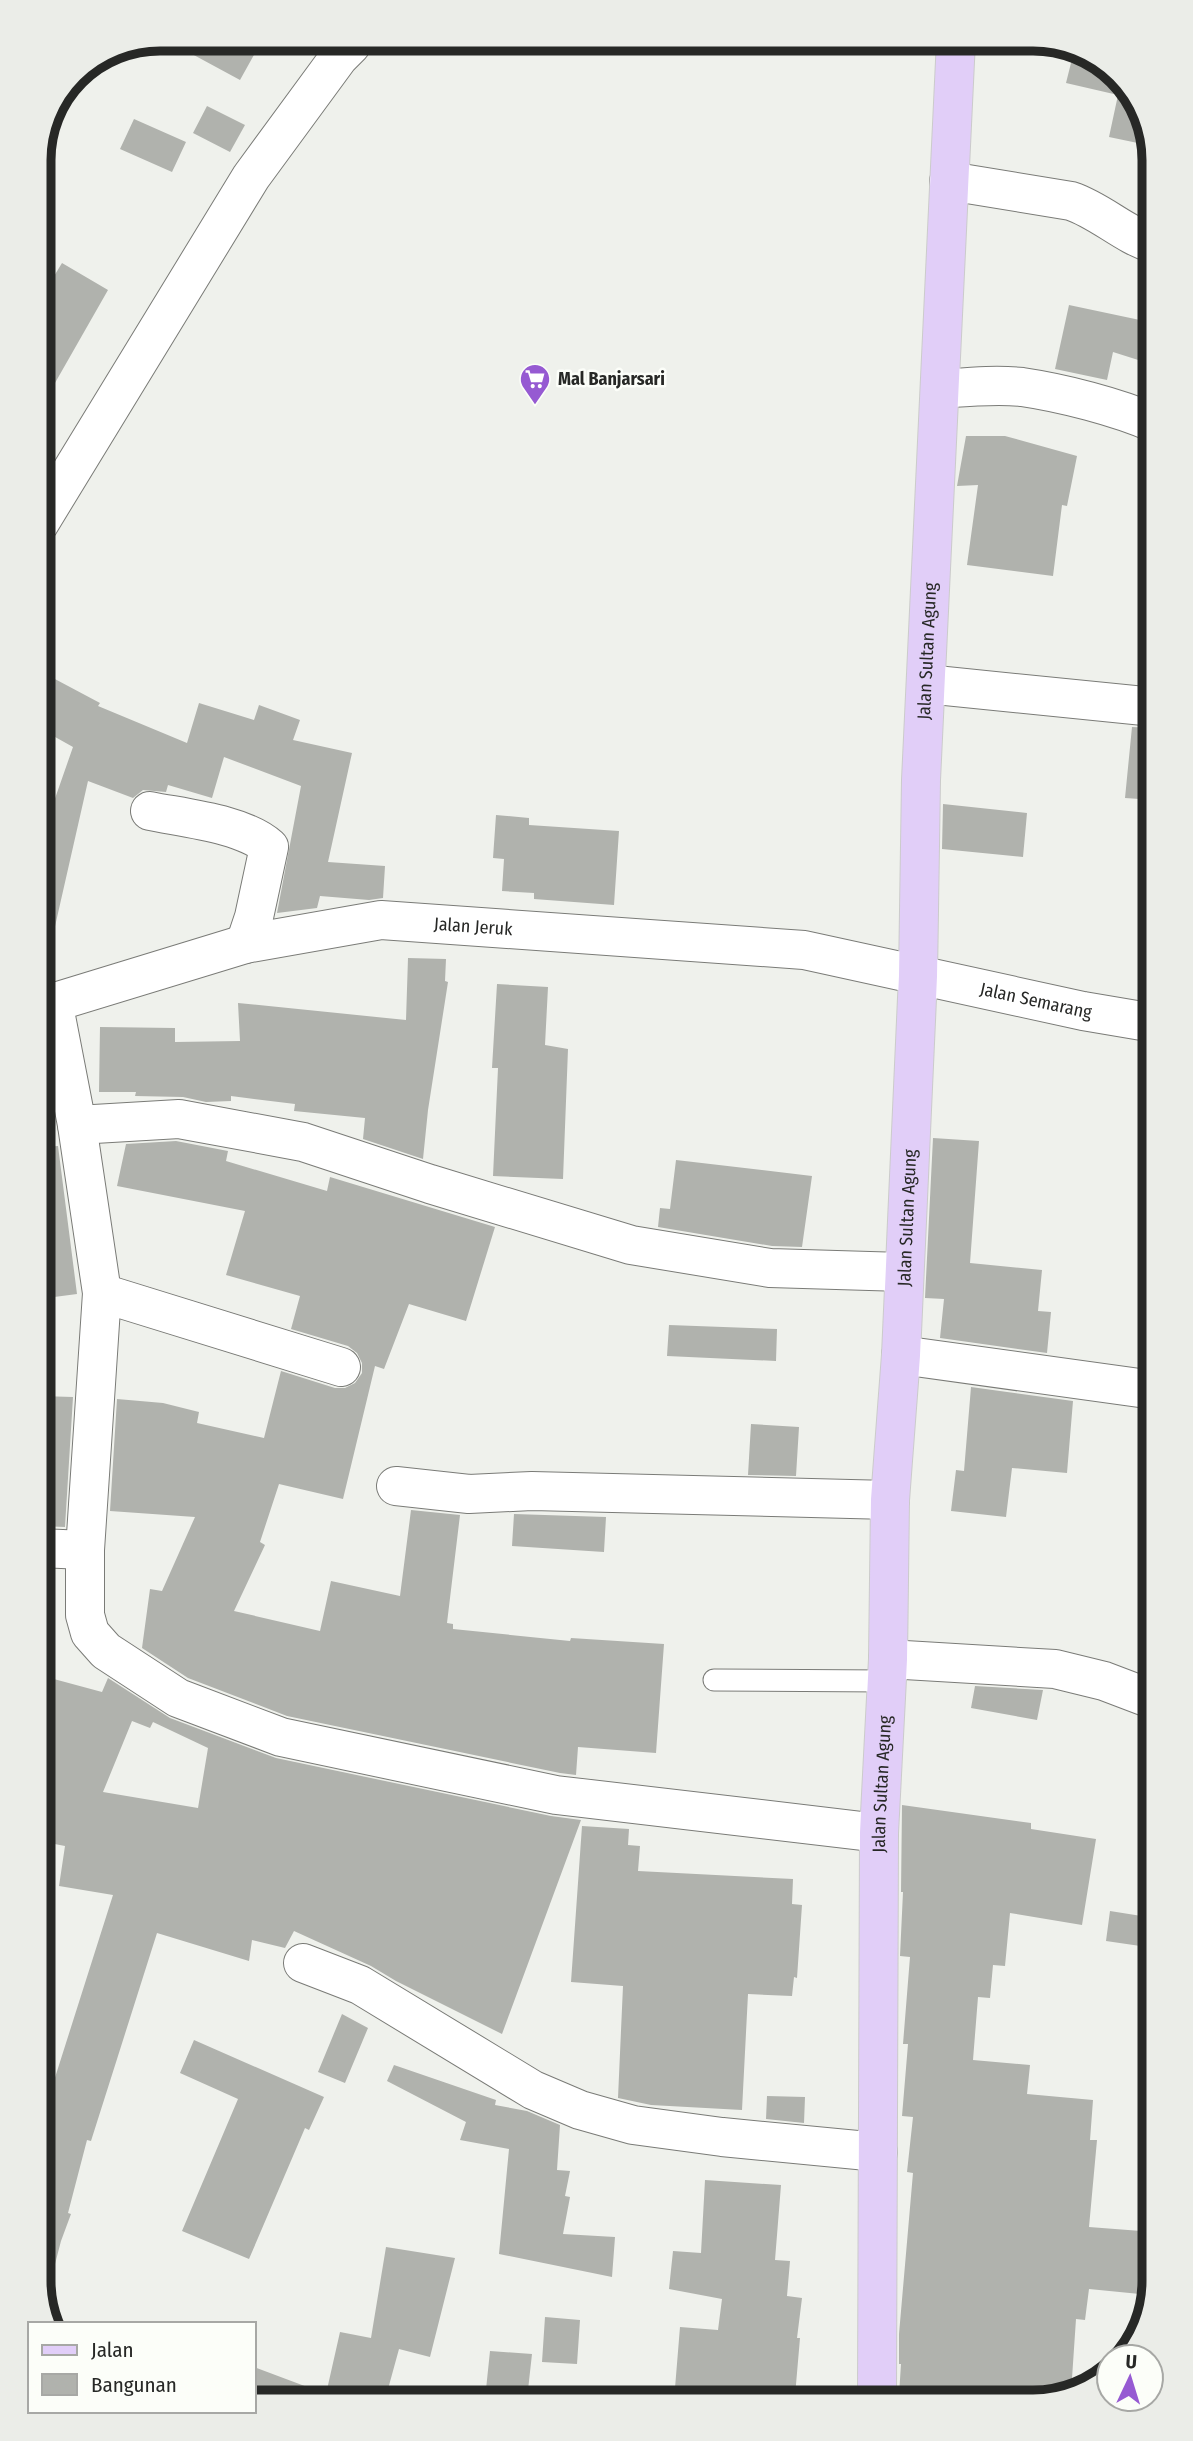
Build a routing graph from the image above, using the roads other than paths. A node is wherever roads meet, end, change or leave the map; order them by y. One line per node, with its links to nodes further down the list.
1 (345, 51): 7 (street)
2 (955, 51): 3 (main road, Jalan Sultan Agung)
3 (949, 181): 4 (street); 5 (main road, Jalan Sultan Agung)
4 (1142, 240)
5 (940, 389): 6 (street); 8 (main road, Jalan Sultan Agung)
6 (1142, 419)
7 (51, 504)
8 (926, 684): 9 (street); 12 (main road, Jalan Sultan Agung)
9 (1142, 706)
10 (150, 811): 11 (street)
11 (245, 944): 12 (street, Jalan Jeruk); 13 (street, Jalan Jeruk)
12 (918, 975): 14 (street, Jalan Semarang); 17 (main road, Jalan Sultan Agung)
13 (51, 1002)
14 (1142, 1021)
15 (51, 1024): 16 (street)
16 (77, 1125): 17 (street); 18 (street)
17 (903, 1272): 19 (main road, Jalan Sultan Agung)
18 (102, 1293): 20 (street); 25 (street)
19 (901, 1355): 21 (street); 23 (main road, Jalan Sultan Agung)
20 (341, 1367)
21 (1142, 1388)
22 (396, 1486): 23 (street)
23 (890, 1500): 26 (main road, Jalan Sultan Agung)
24 (51, 1549): 25 (street)
25 (85, 1550): 29 (street)
26 (888, 1670): 27 (lane); 28 (street); 29 (main road, Jalan Sultan Agung)
27 (714, 1680)
28 (1142, 1696)
29 (879, 1833): 31 (main road, Jalan Sultan Agung)
30 (303, 1963): 31 (street)
31 (878, 2151): 32 (main road, Jalan Sultan Agung)
32 (877, 2390)

